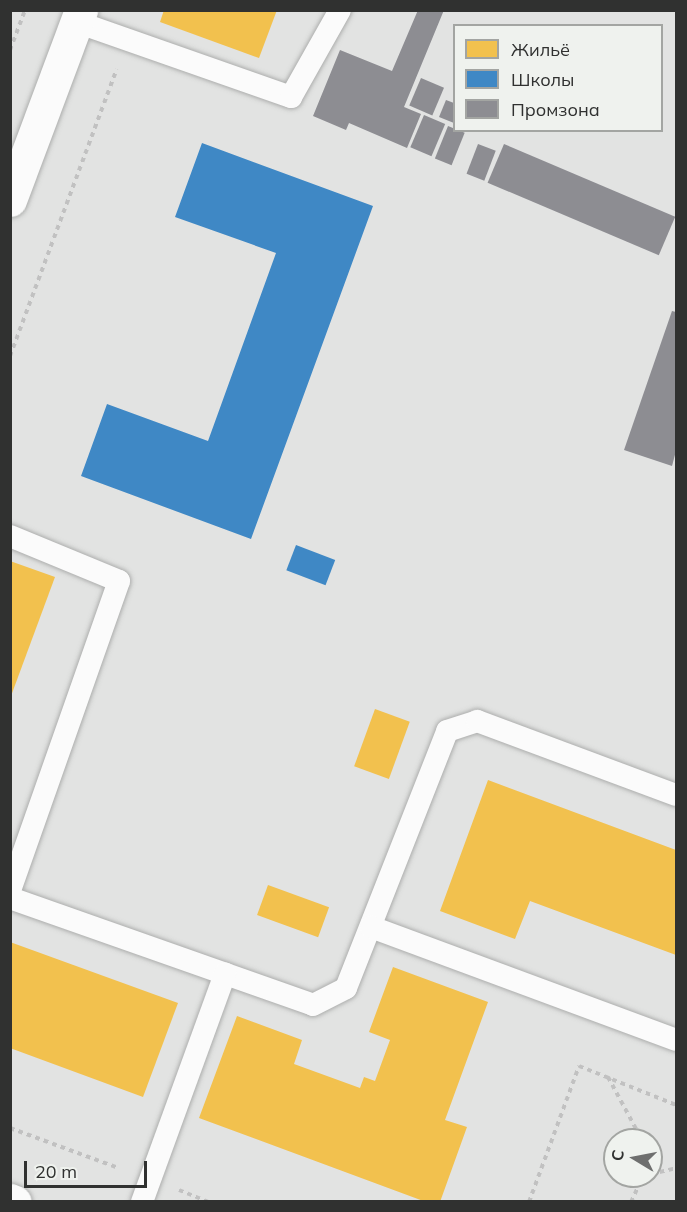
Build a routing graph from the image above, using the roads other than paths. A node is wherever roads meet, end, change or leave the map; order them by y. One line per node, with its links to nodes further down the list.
1 (340, 10): 2 (lane)
2 (79, 16): 3 (street)
3 (10, 200)
4 (10, 537): 6 (lane)
5 (676, 795): 8 (lane)
6 (10, 890)
7 (10, 898): 9 (lane)
8 (371, 927): 9 (lane); 10 (lane)
9 (225, 974): 11 (lane)
10 (676, 1040)
11 (142, 1202)

